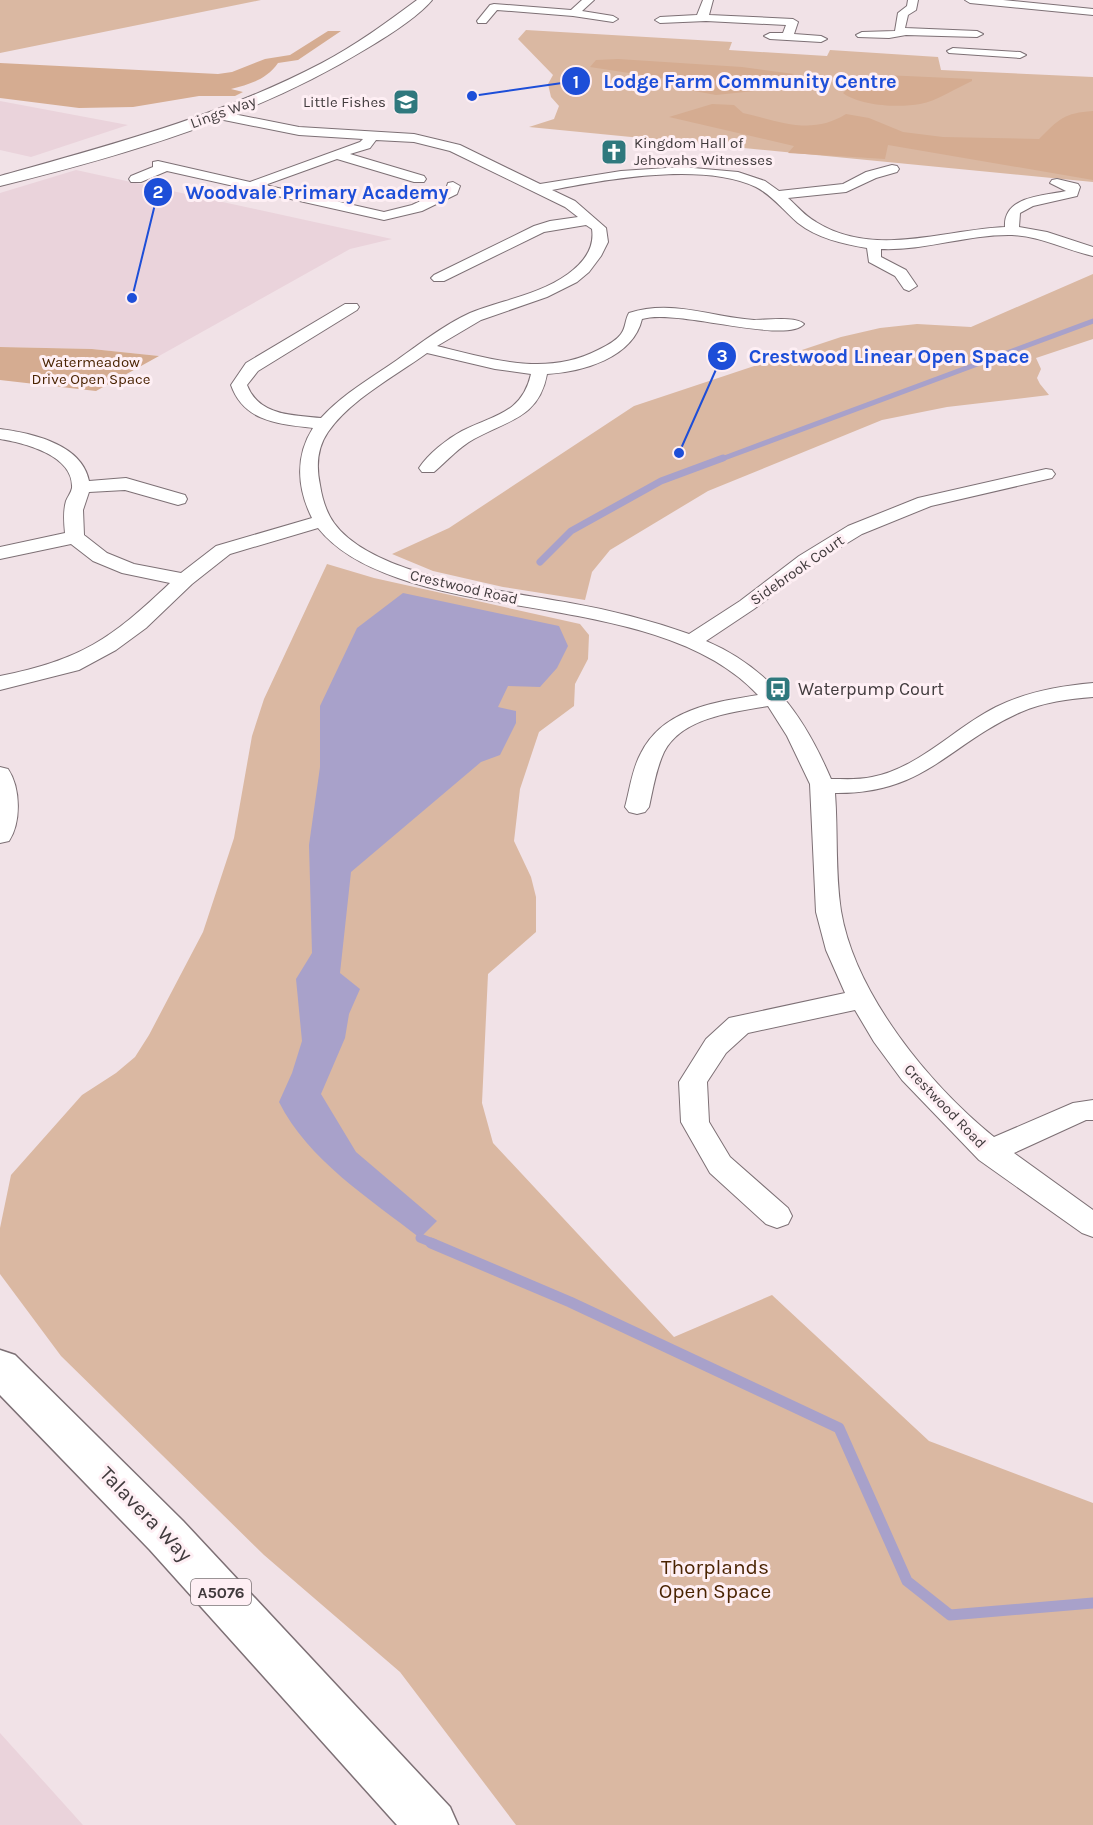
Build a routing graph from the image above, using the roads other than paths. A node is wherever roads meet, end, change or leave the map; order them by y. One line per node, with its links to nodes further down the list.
1 (425, 0): 21 (street, Lings Way)
2 (589, 0): 8 (street)
3 (708, 0): 9 (street)
4 (913, 0): 13 (street)
5 (970, 0): 6 (street)
6 (1072, 6): 7 (street)
7 (1093, 12)
8 (573, 13): 10 (street); 12 (street)
9 (706, 18): 11 (street); 16 (street)
10 (613, 19)
11 (660, 20)
12 (501, 22)
13 (906, 32): 15 (street); 18 (street)
14 (754, 35): 16 (street)
15 (862, 35)
16 (787, 37): 17 (street)
17 (821, 39)
18 (989, 39): 19 (street); 20 (street)
19 (952, 51)
20 (1020, 55)
21 (218, 115): 22 (street); 27 (street, Lings Way)
22 (374, 135): 23 (street); 31 (street)
23 (335, 154): 26 (street); 29 (street)
24 (892, 169): 32 (street)
25 (136, 179): 29 (street)
26 (419, 179)
27 (0, 181)
28 (1057, 183): 34 (street)
29 (251, 186): 30 (street)
30 (453, 186)
31 (540, 188): 32 (street); 33 (street)
32 (776, 195): 35 (street)
33 (591, 219): 37 (street); 41 (street)
34 (1012, 231): 35 (street); 36 (street)
35 (874, 244): 38 (street)
36 (1093, 252)
37 (439, 278)
38 (928, 286)
39 (351, 307): 43 (street)
40 (796, 324): 42 (street)
41 (425, 348): 42 (street); 43 (street)
42 (540, 370): 45 (street)
43 (325, 424): 49 (street)
44 (0, 434): 47 (street)
45 (428, 468)
46 (1046, 474): 53 (street, Sidebrook Court)
47 (81, 487): 48 (street); 50 (street)
48 (178, 499)
49 (327, 528): 52 (street); 53 (street, Crestwood Road)
50 (75, 537): 51 (street); 52 (street)
51 (0, 553)
52 (185, 580): 54 (street)
53 (692, 641): 56 (street, Crestwood Road)
54 (0, 683)
55 (1093, 690): 57 (street)
56 (774, 699): 57 (street, Crestwood Road); 59 (street)
57 (823, 786): 61 (street, Crestwood Road)
58 (2, 788): 60 (street)
59 (637, 807)
60 (0, 836)
61 (862, 999): 63 (street, Crestwood Road); 64 (street)
62 (1093, 1110): 63 (street)
63 (989, 1152): 65 (street, Crestwood Road)
64 (777, 1216)
65 (1093, 1225)
66 (0, 1368): 67 (main road, Talavera Way / A5076)
67 (432, 1825)

